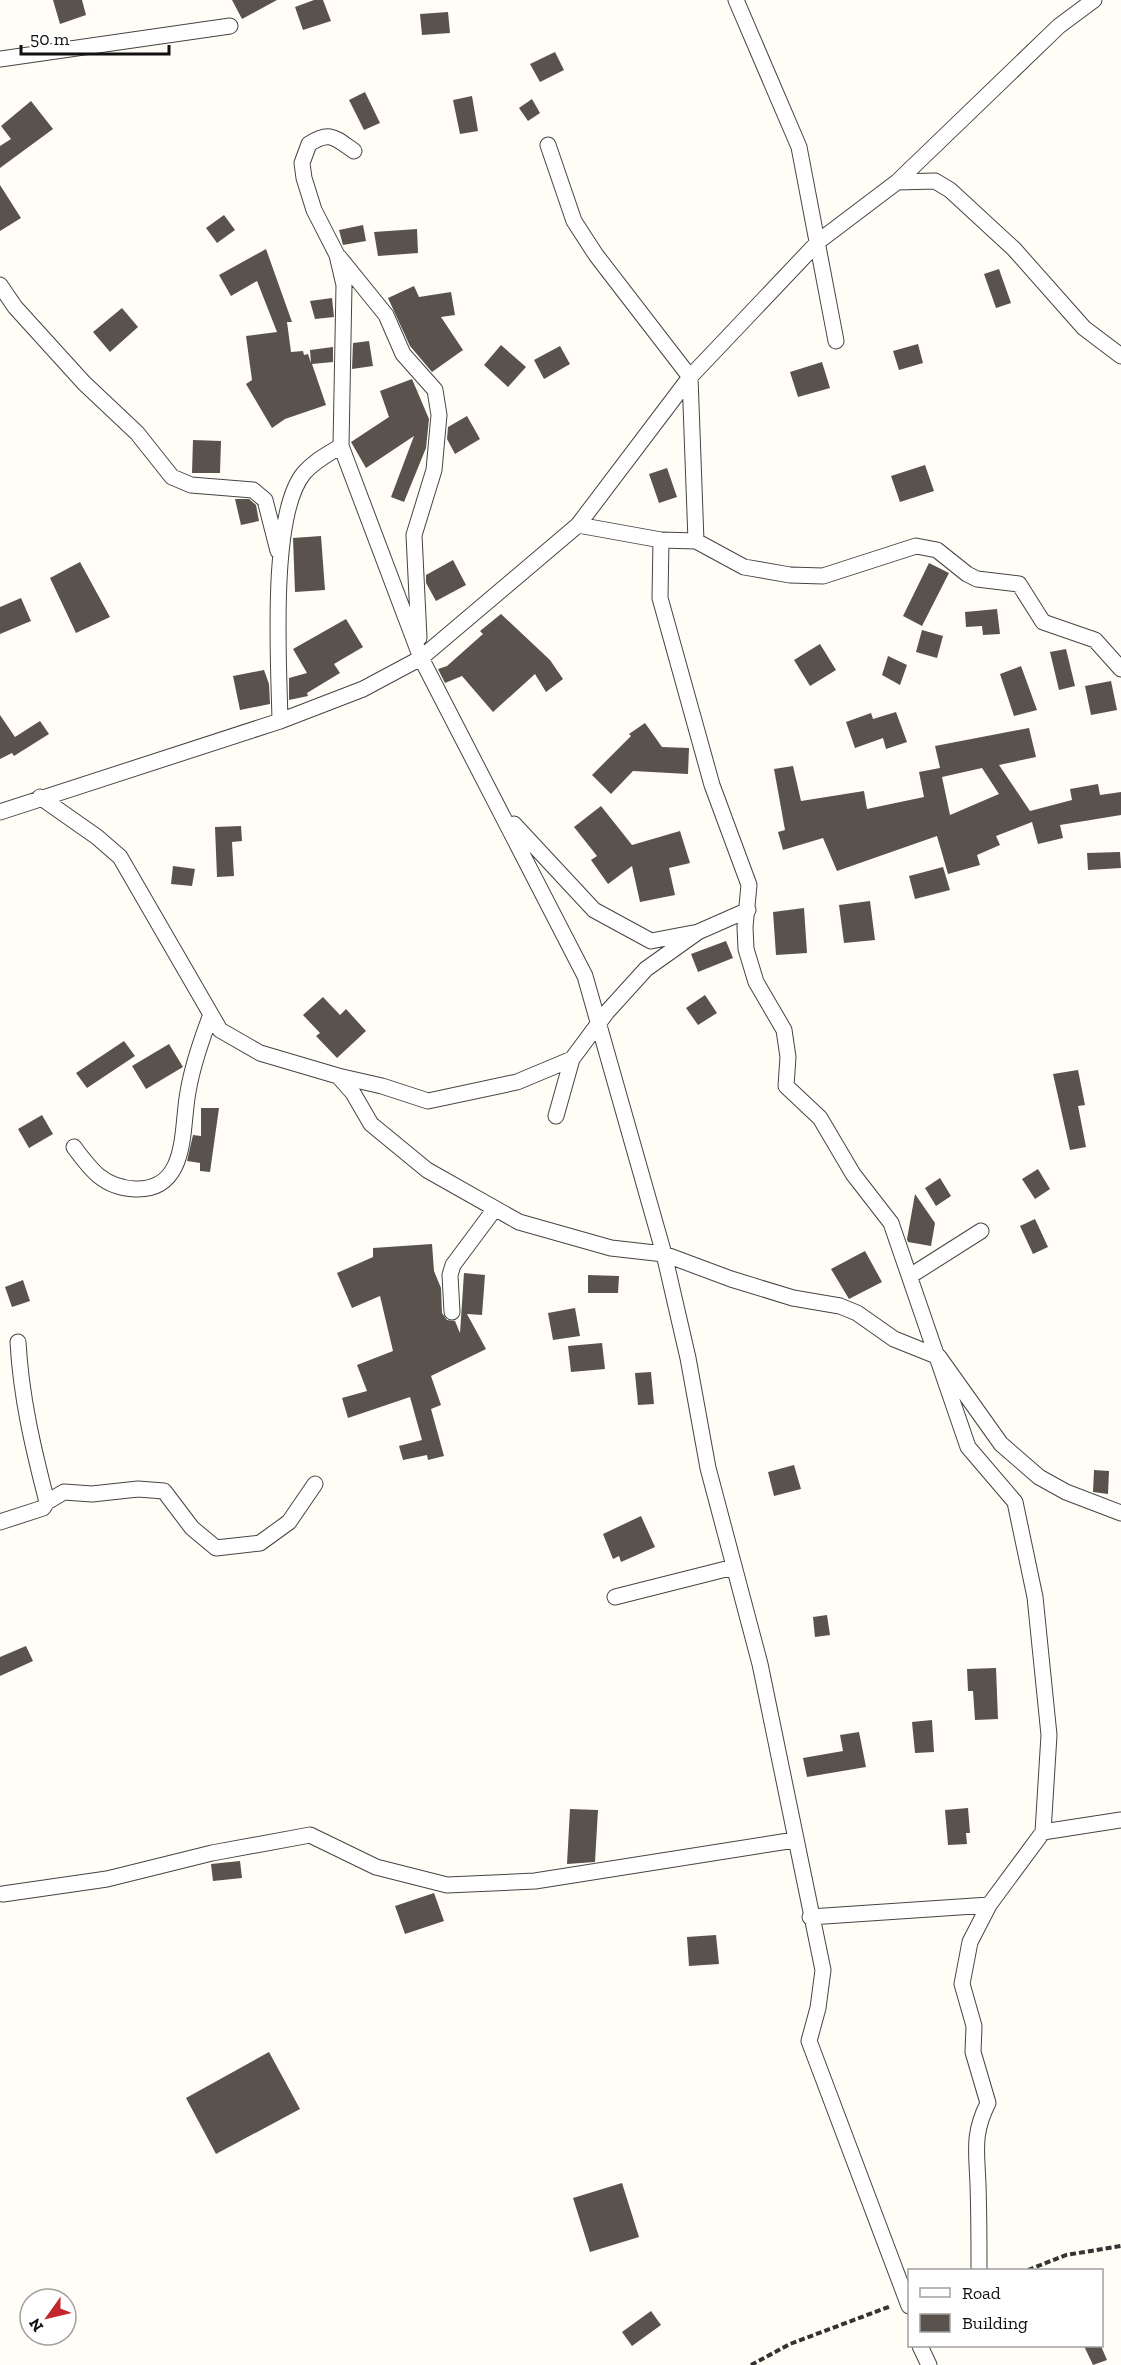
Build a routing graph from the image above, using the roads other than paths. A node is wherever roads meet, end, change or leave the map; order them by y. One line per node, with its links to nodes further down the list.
1 (736, 0): 10 (street)
2 (1094, 0): 7 (street)
3 (230, 26): 4 (street)
4 (0, 59)
5 (548, 145): 15 (street)
6 (354, 151): 11 (street)
7 (918, 162): 8 (street); 9 (street)
8 (935, 181): 9 (street); 14 (street)
9 (897, 182): 10 (street)
10 (819, 241): 13 (street); 15 (street)
11 (337, 255): 16 (street); 21 (street)
12 (0, 285): 20 (street)
13 (836, 341)
14 (1121, 356)
15 (690, 377): 17 (street); 19 (street)
16 (341, 446): 20 (street); 21 (street)
17 (578, 525): 18 (street); 21 (street)
18 (661, 540): 19 (street); 27 (street)
19 (696, 541): 22 (street)
20 (280, 563): 23 (street)
21 (421, 658): 23 (street); 25 (street)
22 (1121, 669)
23 (280, 721): 24 (street)
24 (40, 797): 26 (street); 29 (street)
25 (498, 806): 28 (street); 30 (street)
26 (0, 812)
27 (748, 910): 28 (street); 38 (street)
28 (699, 932): 30 (street)
29 (210, 1017): 32 (street); 34 (street)
30 (599, 1022): 31 (street); 37 (street)
31 (572, 1059): 32 (street); 33 (street)
32 (338, 1076): 35 (street)
33 (556, 1116)
34 (74, 1147)
35 (494, 1210): 37 (street); 39 (street)
36 (981, 1231): 38 (street)
37 (664, 1254): 41 (street); 46 (street)
38 (910, 1276): 41 (street)
39 (452, 1312)
40 (18, 1342): 43 (street)
41 (939, 1357): 44 (street); 49 (street)
42 (315, 1484): 43 (street)
43 (47, 1502): 45 (street)
44 (1121, 1513)
45 (0, 1522)
46 (734, 1567): 47 (street); 50 (street)
47 (615, 1597)
48 (1121, 1820): 49 (street)
49 (1042, 1832): 52 (street)
50 (795, 1840): 51 (street); 53 (street)
51 (3, 1894)
52 (989, 1905): 53 (street); 54 (street)
53 (810, 1917): 55 (street)
54 (979, 2269)
55 (908, 2303)
56 (920, 2347): 57 (street)
57 (929, 2365)

